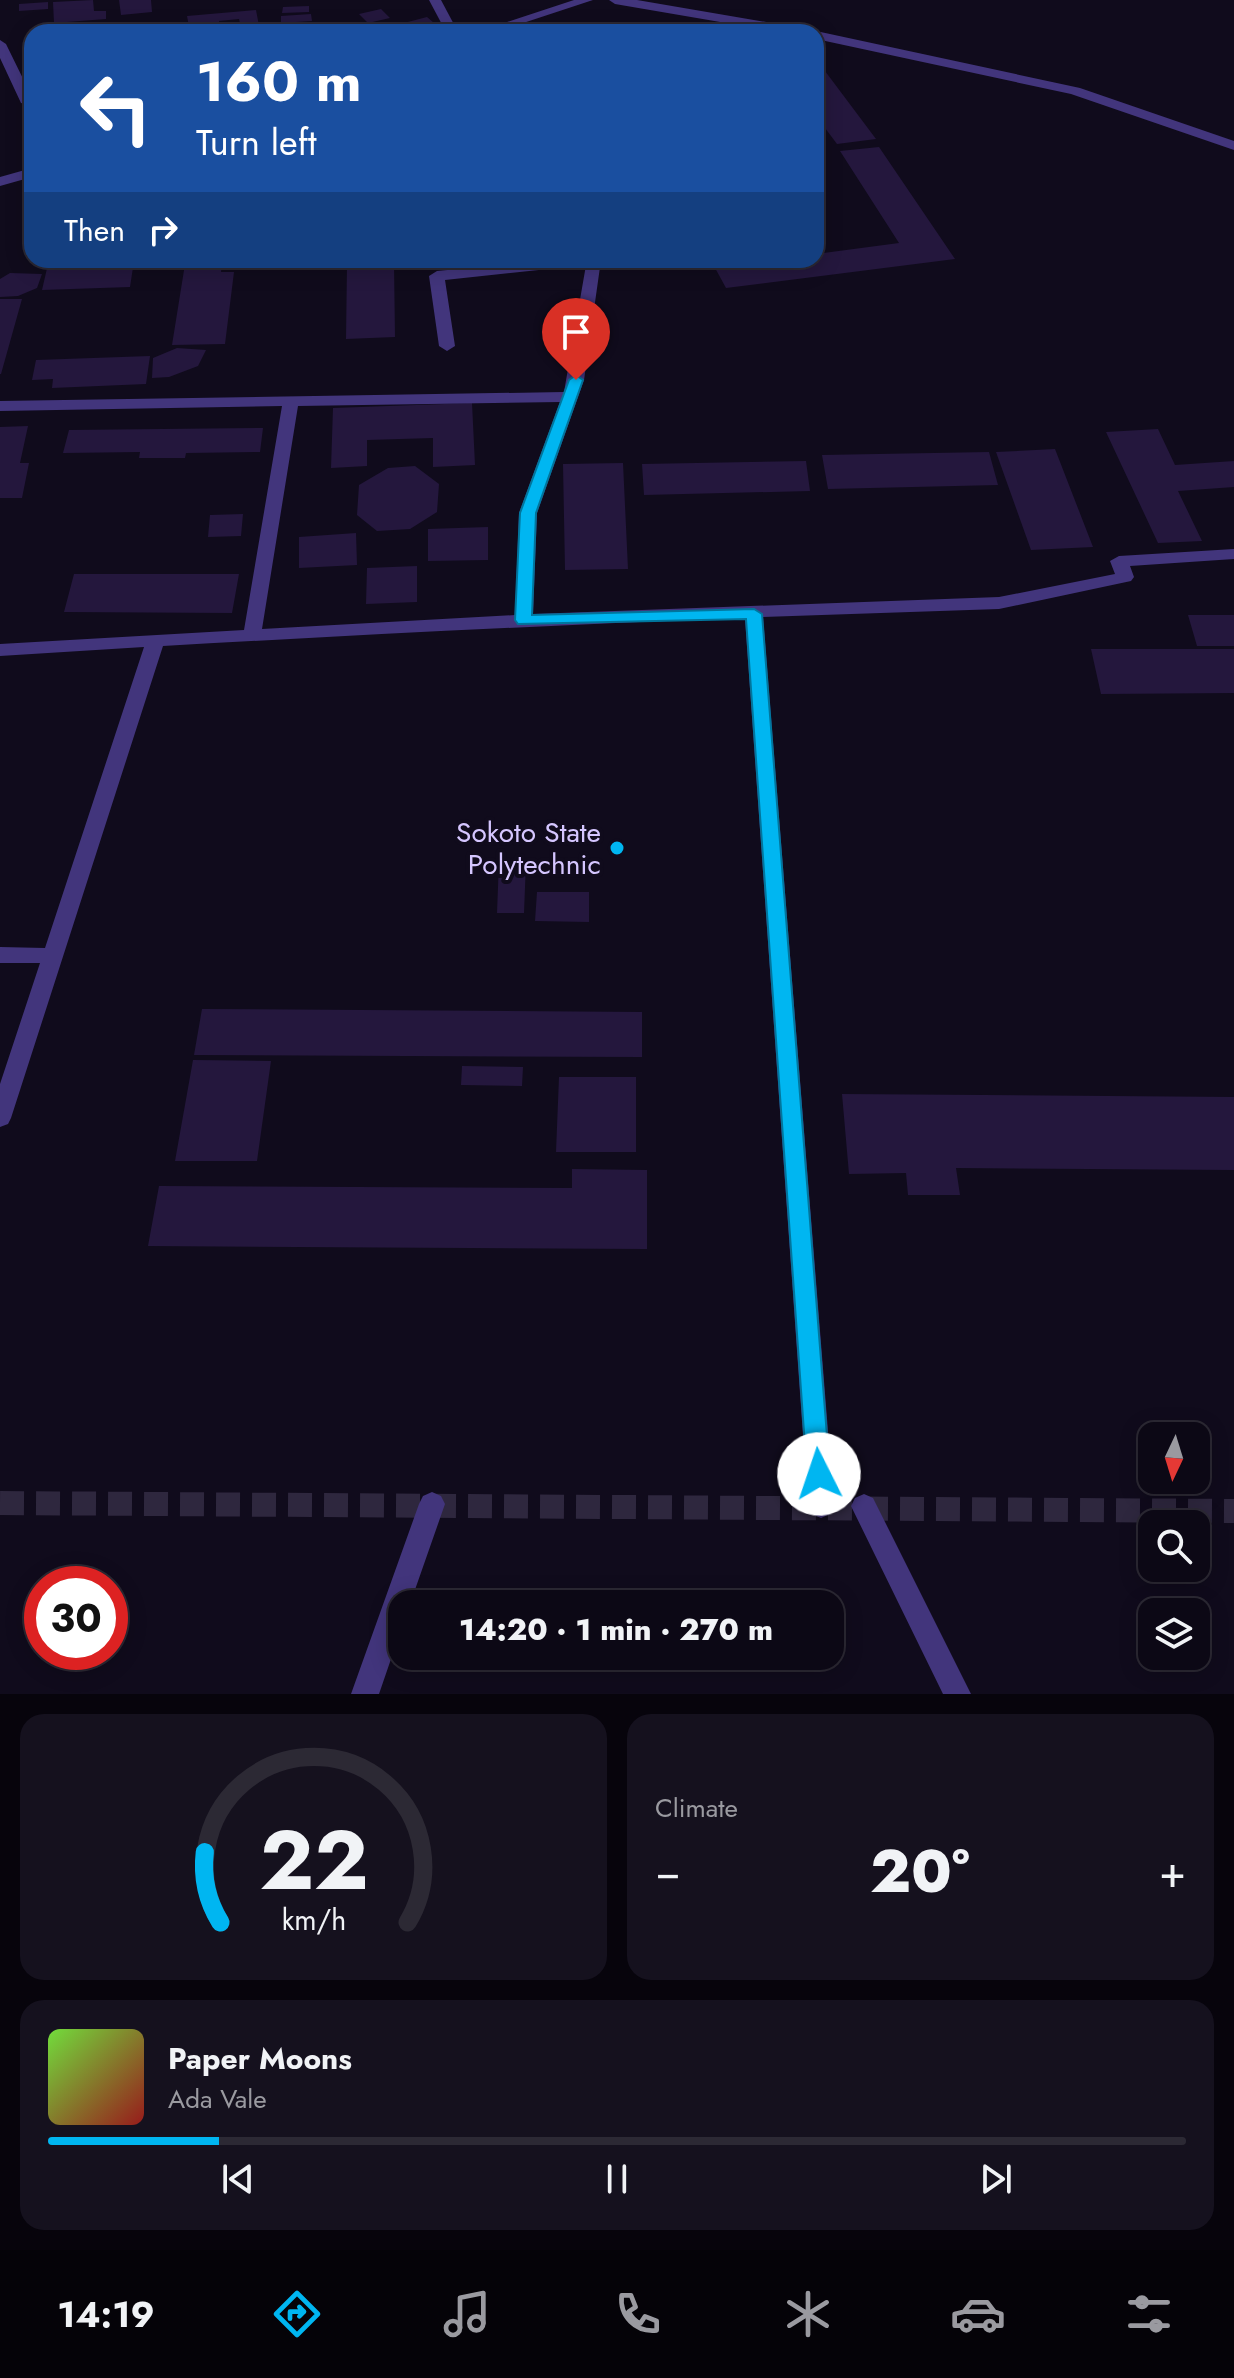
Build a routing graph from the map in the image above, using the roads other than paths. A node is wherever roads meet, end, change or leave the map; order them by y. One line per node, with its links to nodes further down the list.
1 (435, 0): 4 (street)
2 (587, 0): 5 (street)
3 (615, 0): 6 (street)
4 (448, 24)
5 (513, 24)
6 (754, 24)
7 (824, 37): 10 (street)
8 (0, 44): 9 (street)
9 (24, 95)
10 (1234, 146)
11 (24, 174): 12 (street)
12 (0, 182)
13 (516, 268): 15 (street)
14 (593, 268): 16 (street)
15 (447, 346)
16 (570, 397): 17 (street); 21 (street)
17 (291, 401): 18 (street); 22 (street)
18 (0, 406)
19 (1234, 554): 20 (street)
20 (754, 614): 21 (street); 29 (street)
21 (524, 620): 22 (street)
22 (252, 638): 23 (street)
23 (155, 643): 24 (street); 26 (street)
24 (0, 650)
25 (0, 955): 26 (street)
26 (53, 956): 27 (street)
27 (0, 1118)
28 (432, 1504): 31 (street)
29 (821, 1506)
30 (864, 1506): 32 (street)
31 (365, 1694)
32 (957, 1694)

